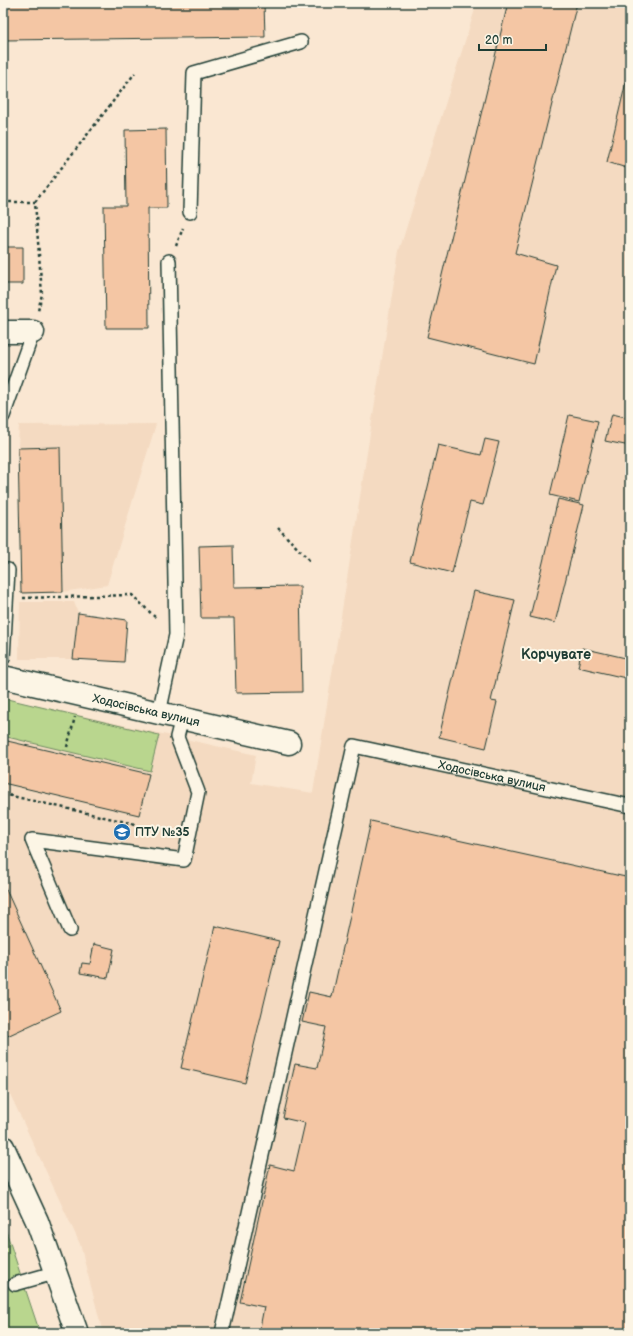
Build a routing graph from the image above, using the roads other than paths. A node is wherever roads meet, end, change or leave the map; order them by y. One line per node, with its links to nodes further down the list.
1 (301, 42): 2 (lane)
2 (190, 212)
3 (169, 261): 10 (lane)
4 (3, 332): 5 (street)
5 (33, 332): 6 (lane)
6 (3, 416)
7 (8, 570): 8 (lane)
8 (3, 658)
9 (3, 677): 10 (street, Ходосівська вулиця)
10 (159, 713): 11 (street, Ходосівська вулиця)
11 (182, 718): 12 (street, Ходосівська вулиця); 14 (lane)
12 (289, 743)
13 (630, 806): 19 (lane, Ходосівська вулиця)
14 (70, 930)
15 (3, 1147): 16 (street)
16 (54, 1273): 17 (lane); 18 (street)
17 (15, 1284)
18 (77, 1333)
19 (222, 1333)

